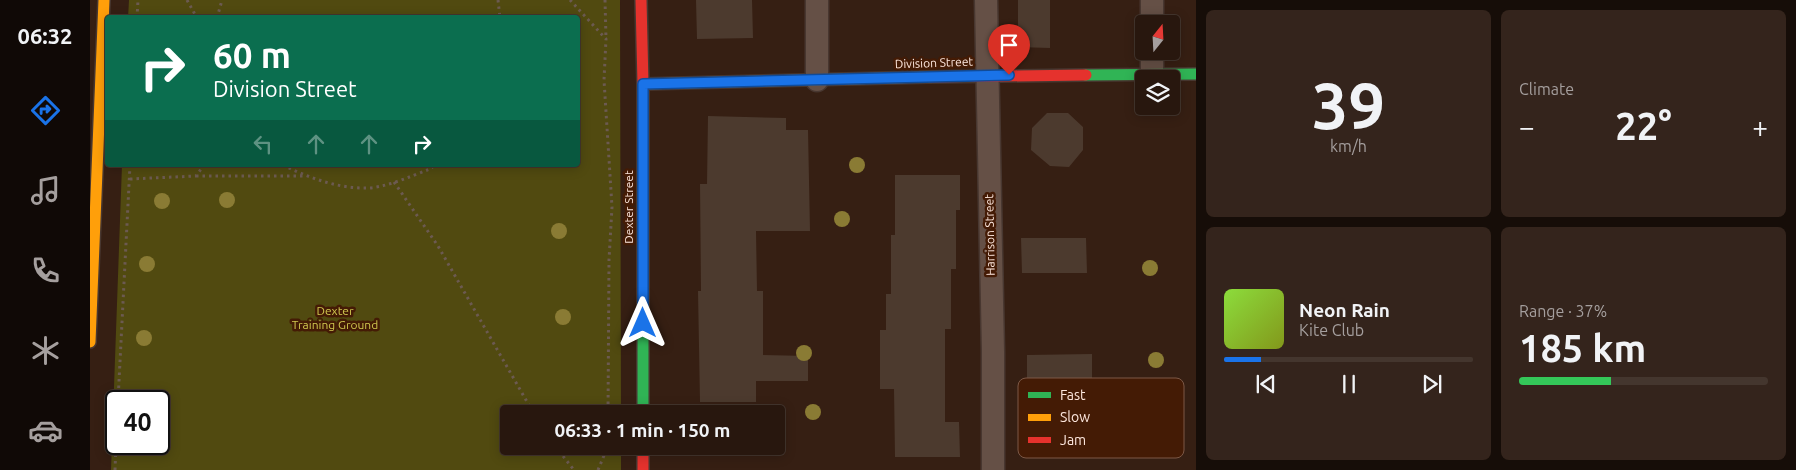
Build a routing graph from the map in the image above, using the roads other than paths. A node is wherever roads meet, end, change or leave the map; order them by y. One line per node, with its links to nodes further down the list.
1 (104, 0): 13 (street)
2 (641, 0): 12 (street, Dexter Street)
3 (817, 0): 11 (street)
4 (986, 0): 9 (street, Harrison Street)
5 (1152, 0): 6 (street)
6 (1152, 15)
7 (1180, 74): 8 (street, Division Street)
8 (1196, 74)
9 (987, 75): 10 (street, Division Street); 11 (street, Division Street); 17 (street, Harrison Street)
10 (1135, 75)
11 (817, 80): 12 (street, Division Street)
12 (643, 84): 14 (street, Dexter Street)
13 (90, 342)
14 (643, 405)
15 (643, 455): 16 (street)
16 (643, 470)
17 (993, 470)

